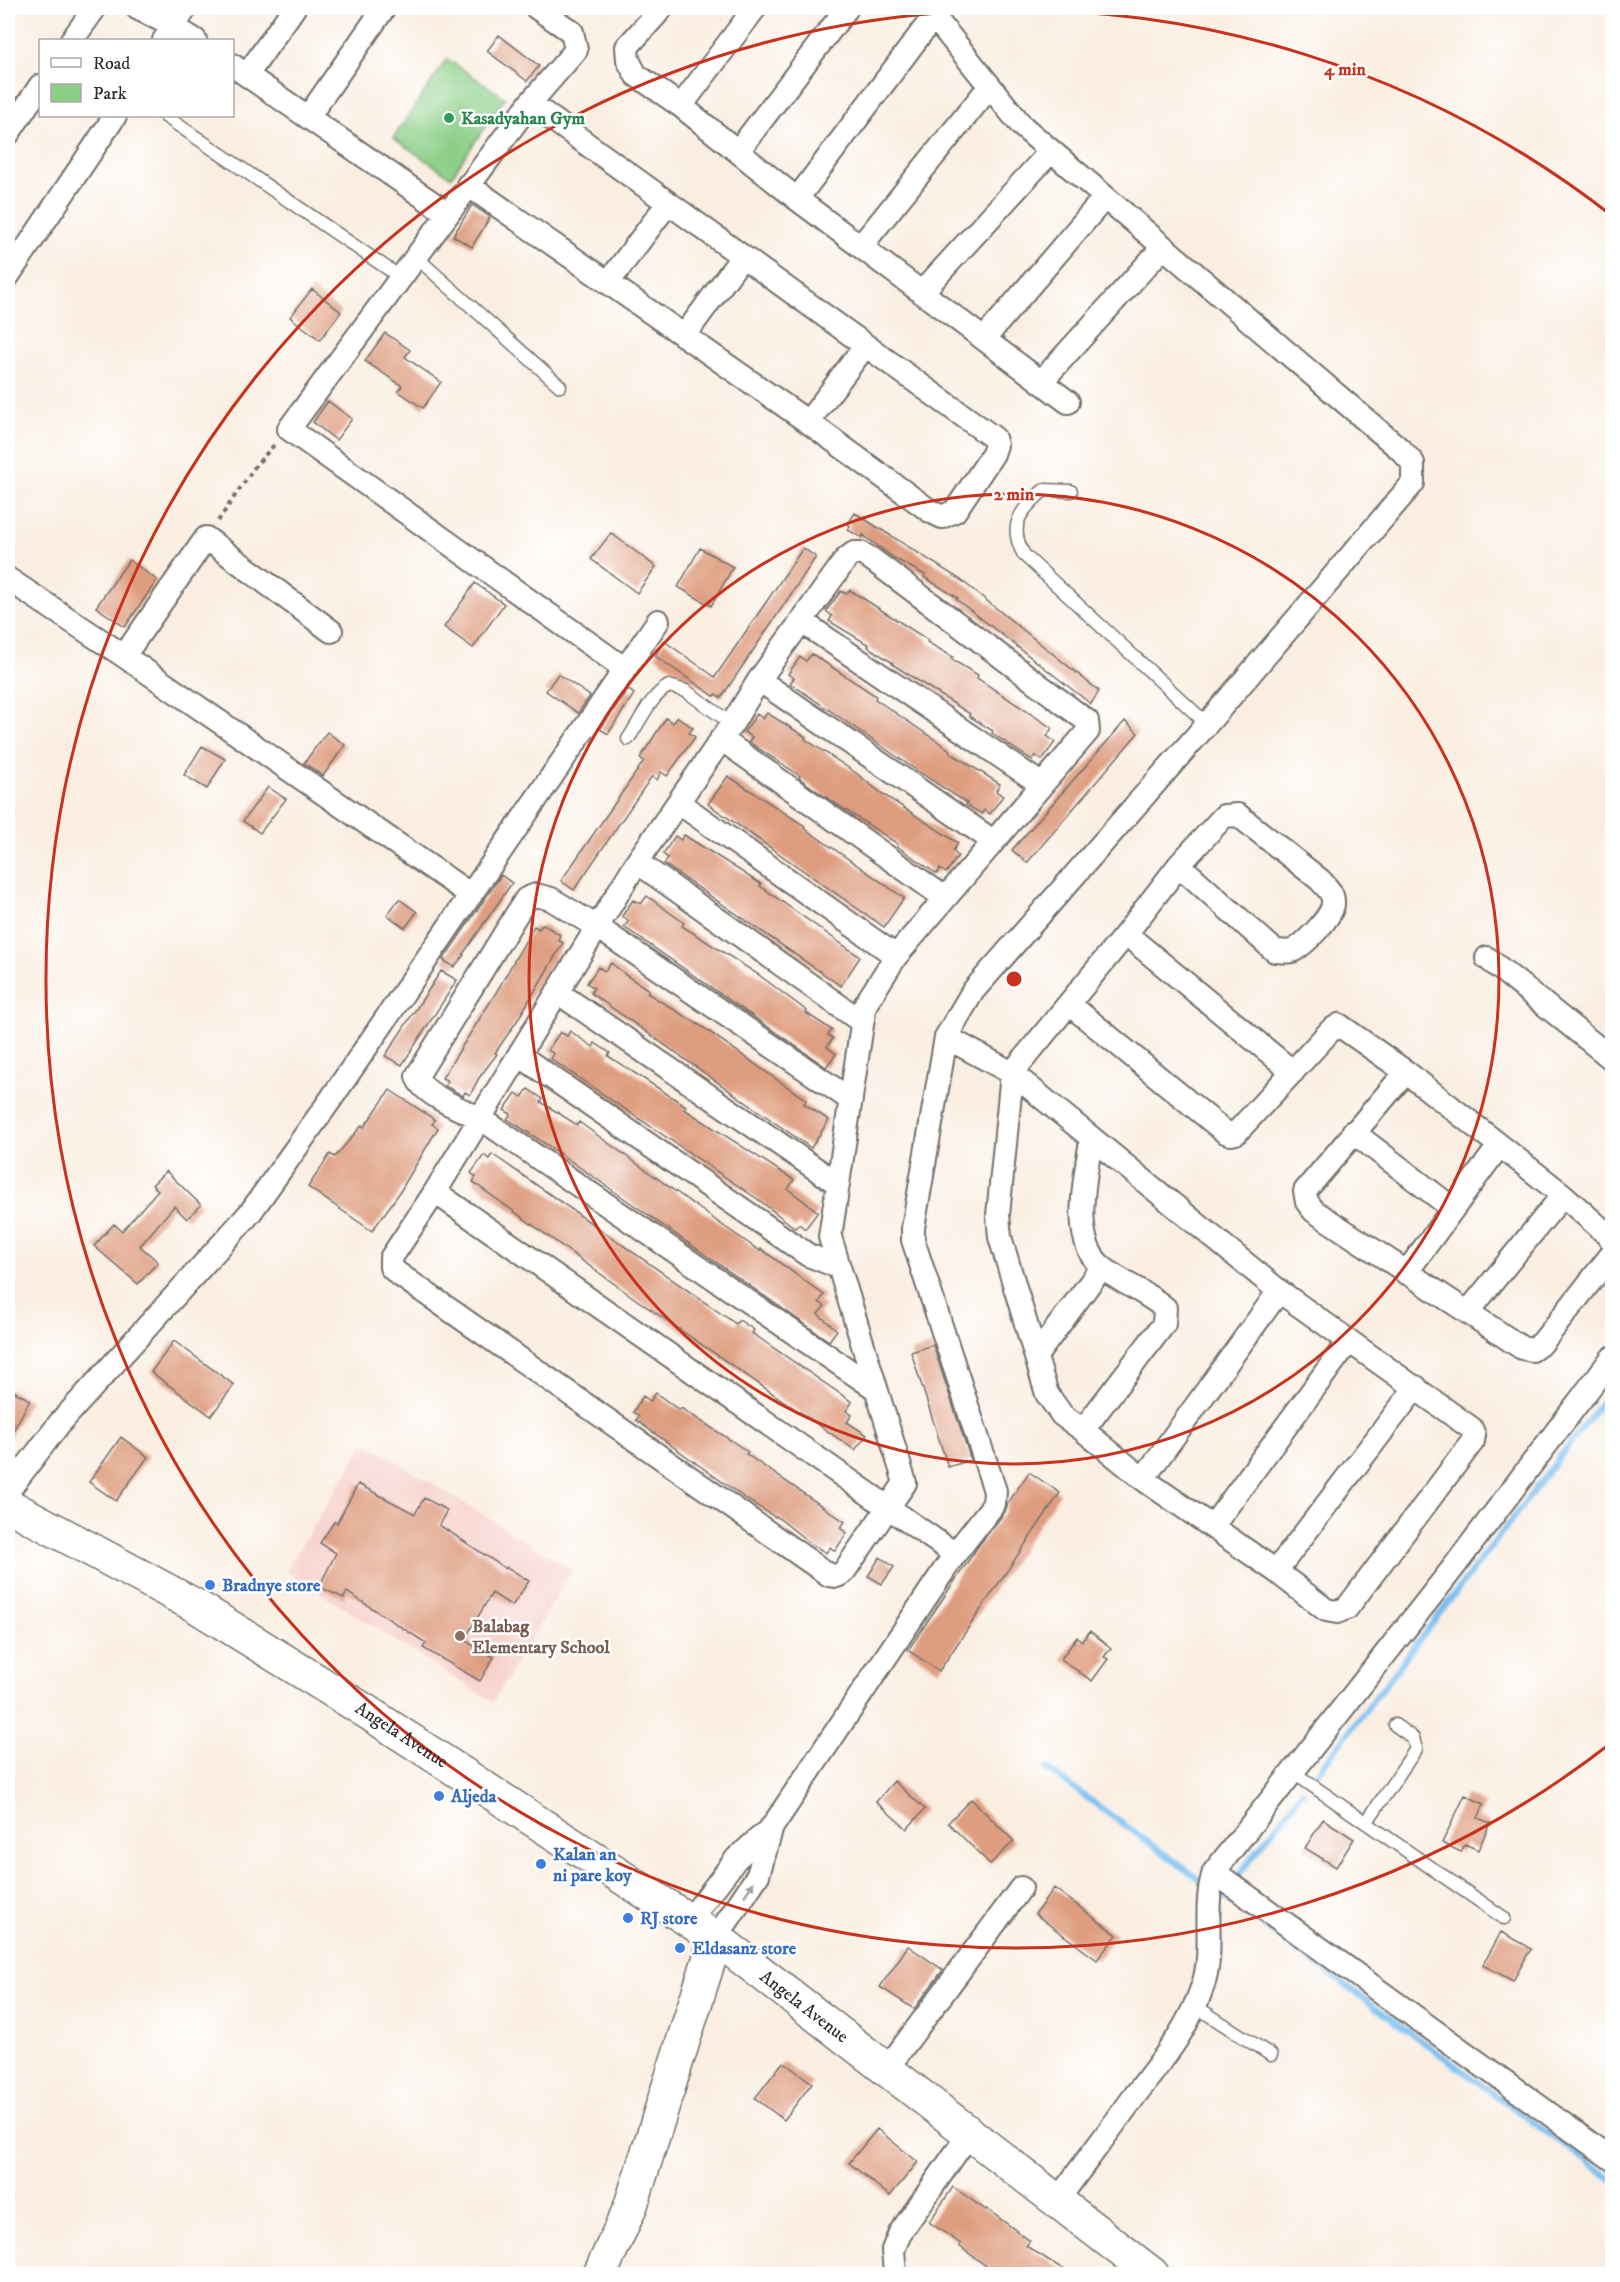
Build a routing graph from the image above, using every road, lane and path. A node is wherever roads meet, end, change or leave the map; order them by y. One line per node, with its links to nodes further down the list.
1 (95, 8): 12 (street)
2 (137, 8): 11 (street)
3 (186, 8): 11 (street)
4 (294, 8): 14 (street)
5 (384, 8): 21 (street)
6 (537, 8): 17 (street)
7 (662, 8): 18 (street)
8 (755, 8): 18 (street)
9 (847, 8): 24 (street)
10 (931, 12): 15 (street); 27 (street)
11 (168, 33): 13 (street)
12 (73, 39)
13 (191, 39)
14 (240, 70): 21 (street)
15 (990, 86): 23 (street); 30 (street)
16 (39, 88): 22 (street)
17 (530, 103): 25 (street); 28 (street)
18 (681, 106): 24 (street)
19 (114, 117): 32 (street)
20 (166, 117): 36 (lane)
21 (308, 117): 29 (street)
22 (8, 134)
23 (1051, 150): 26 (street); 38 (street)
24 (738, 151): 27 (street)
25 (468, 185): 29 (street); 37 (street)
26 (1105, 197): 31 (street); 40 (street)
27 (797, 199): 30 (street)
28 (668, 203): 33 (street); 37 (street)
29 (447, 213): 34 (street)
30 (861, 246): 38 (street)
31 (1163, 247): 42 (street); 56 (street)
32 (14, 249): 35 (street)
33 (742, 257): 39 (street); 41 (street)
34 (417, 258): 36 (street); 43 (lane)
35 (8, 276)
36 (400, 277): 46 (street)
37 (608, 283): 39 (street)
38 (922, 292): 40 (street)
39 (684, 336): 45 (street)
40 (984, 339): 42 (street)
41 (865, 346): 45 (street); 45 (street)
42 (1041, 382): 44 (street)
43 (560, 386)
44 (1068, 402)
45 (808, 422)
46 (289, 429): 48 (path); 54 (street)
47 (1071, 492): 56 (lane)
48 (206, 538): 52 (street); 53 (street)
49 (8, 579): 53 (street)
50 (658, 621): 54 (street)
51 (801, 621): 55 (street); 59 (street); 59 (street)
52 (331, 631)
53 (124, 656): 64 (street)
54 (625, 669): 64 (street)
55 (759, 680): 57 (street); 61 (street)
56 (1207, 724): 73 (street)
57 (726, 732): 58 (lane); 60 (street); 65 (street)
58 (628, 739)
59 (1041, 784): 61 (street)
60 (679, 803): 62 (street); 68 (street)
61 (993, 841): 65 (street)
62 (637, 862): 66 (street); 72 (street)
63 (1179, 865): 63 (street); 67 (street)
64 (471, 895): 102 (street)
65 (945, 898): 68 (street)
66 (597, 927): 70 (street); 79 (street); 80 (street)
67 (1126, 934): 71 (street); 76 (street)
68 (896, 956): 72 (street)
69 (1487, 958): 75 (street)
70 (557, 992): 74 (street); 84 (street)
71 (1069, 1004): 76 (street); 78 (street)
72 (862, 1022): 79 (street)
73 (946, 1037): 78 (street); 106 (street)
74 (519, 1055): 80 (street); 90 (street)
75 (1612, 1059)
76 (1293, 1072): 77 (street)
77 (1406, 1072): 81 (street); 83 (street)
78 (1012, 1073): 82 (street); 96 (street)
79 (850, 1100): 84 (street)
80 (480, 1118): 85 (street); 99 (street)
81 (1353, 1132): 87 (street); 92 (street)
82 (1091, 1140): 91 (street); 93 (street)
83 (1499, 1146): 86 (street); 87 (street)
84 (838, 1184): 90 (street)
85 (435, 1192): 104 (street); 104 (street)
86 (1563, 1195): 88 (street); 94 (street)
87 (1452, 1208): 92 (street)
88 (1612, 1242)
89 (1612, 1254): 94 (street)
90 (839, 1267): 99 (street)
91 (1102, 1268): 96 (street); 100 (street)
92 (1406, 1273): 94 (street)
93 (1279, 1292): 95 (street); 101 (street)
94 (1468, 1312)
95 (1348, 1342): 98 (street); 105 (street)
96 (1036, 1356): 100 (street)
97 (1612, 1358): 109 (street)
98 (1416, 1387): 107 (street); 107 (street)
99 (876, 1389): 104 (street)
100 (1083, 1430): 101 (street)
101 (1143, 1479): 105 (street)
102 (8, 1491)
103 (8, 1505): 115 (main road, Angela Avenue)
104 (887, 1507): 106 (street)
105 (1212, 1527): 107 (street)
106 (955, 1554): 111 (street)
107 (1276, 1571)
108 (1395, 1725): 110 (lane)
109 (1294, 1773): 110 (lane); 112 (street)
110 (1366, 1823): 114 (lane)
111 (772, 1827): 115 (street); 116 (street, one-way to 111)
112 (1214, 1872): 117 (street); 121 (street)
113 (1022, 1888): 119 (street)
114 (1504, 1918)
115 (689, 1921): 116 (main road, Angela Avenue)
116 (716, 1938): 119 (main road, Angela Avenue); 123 (main road)
117 (1195, 2006): 118 (lane); 122 (street)
118 (1271, 2055)
119 (886, 2070): 120 (main road, Angela Avenue)
120 (969, 2134): 122 (main road, Angela Avenue); 124 (street)
121 (1612, 2159)
122 (1057, 2201): 125 (main road, Angela Avenue)
123 (600, 2274)
124 (895, 2274)
125 (1152, 2274)

